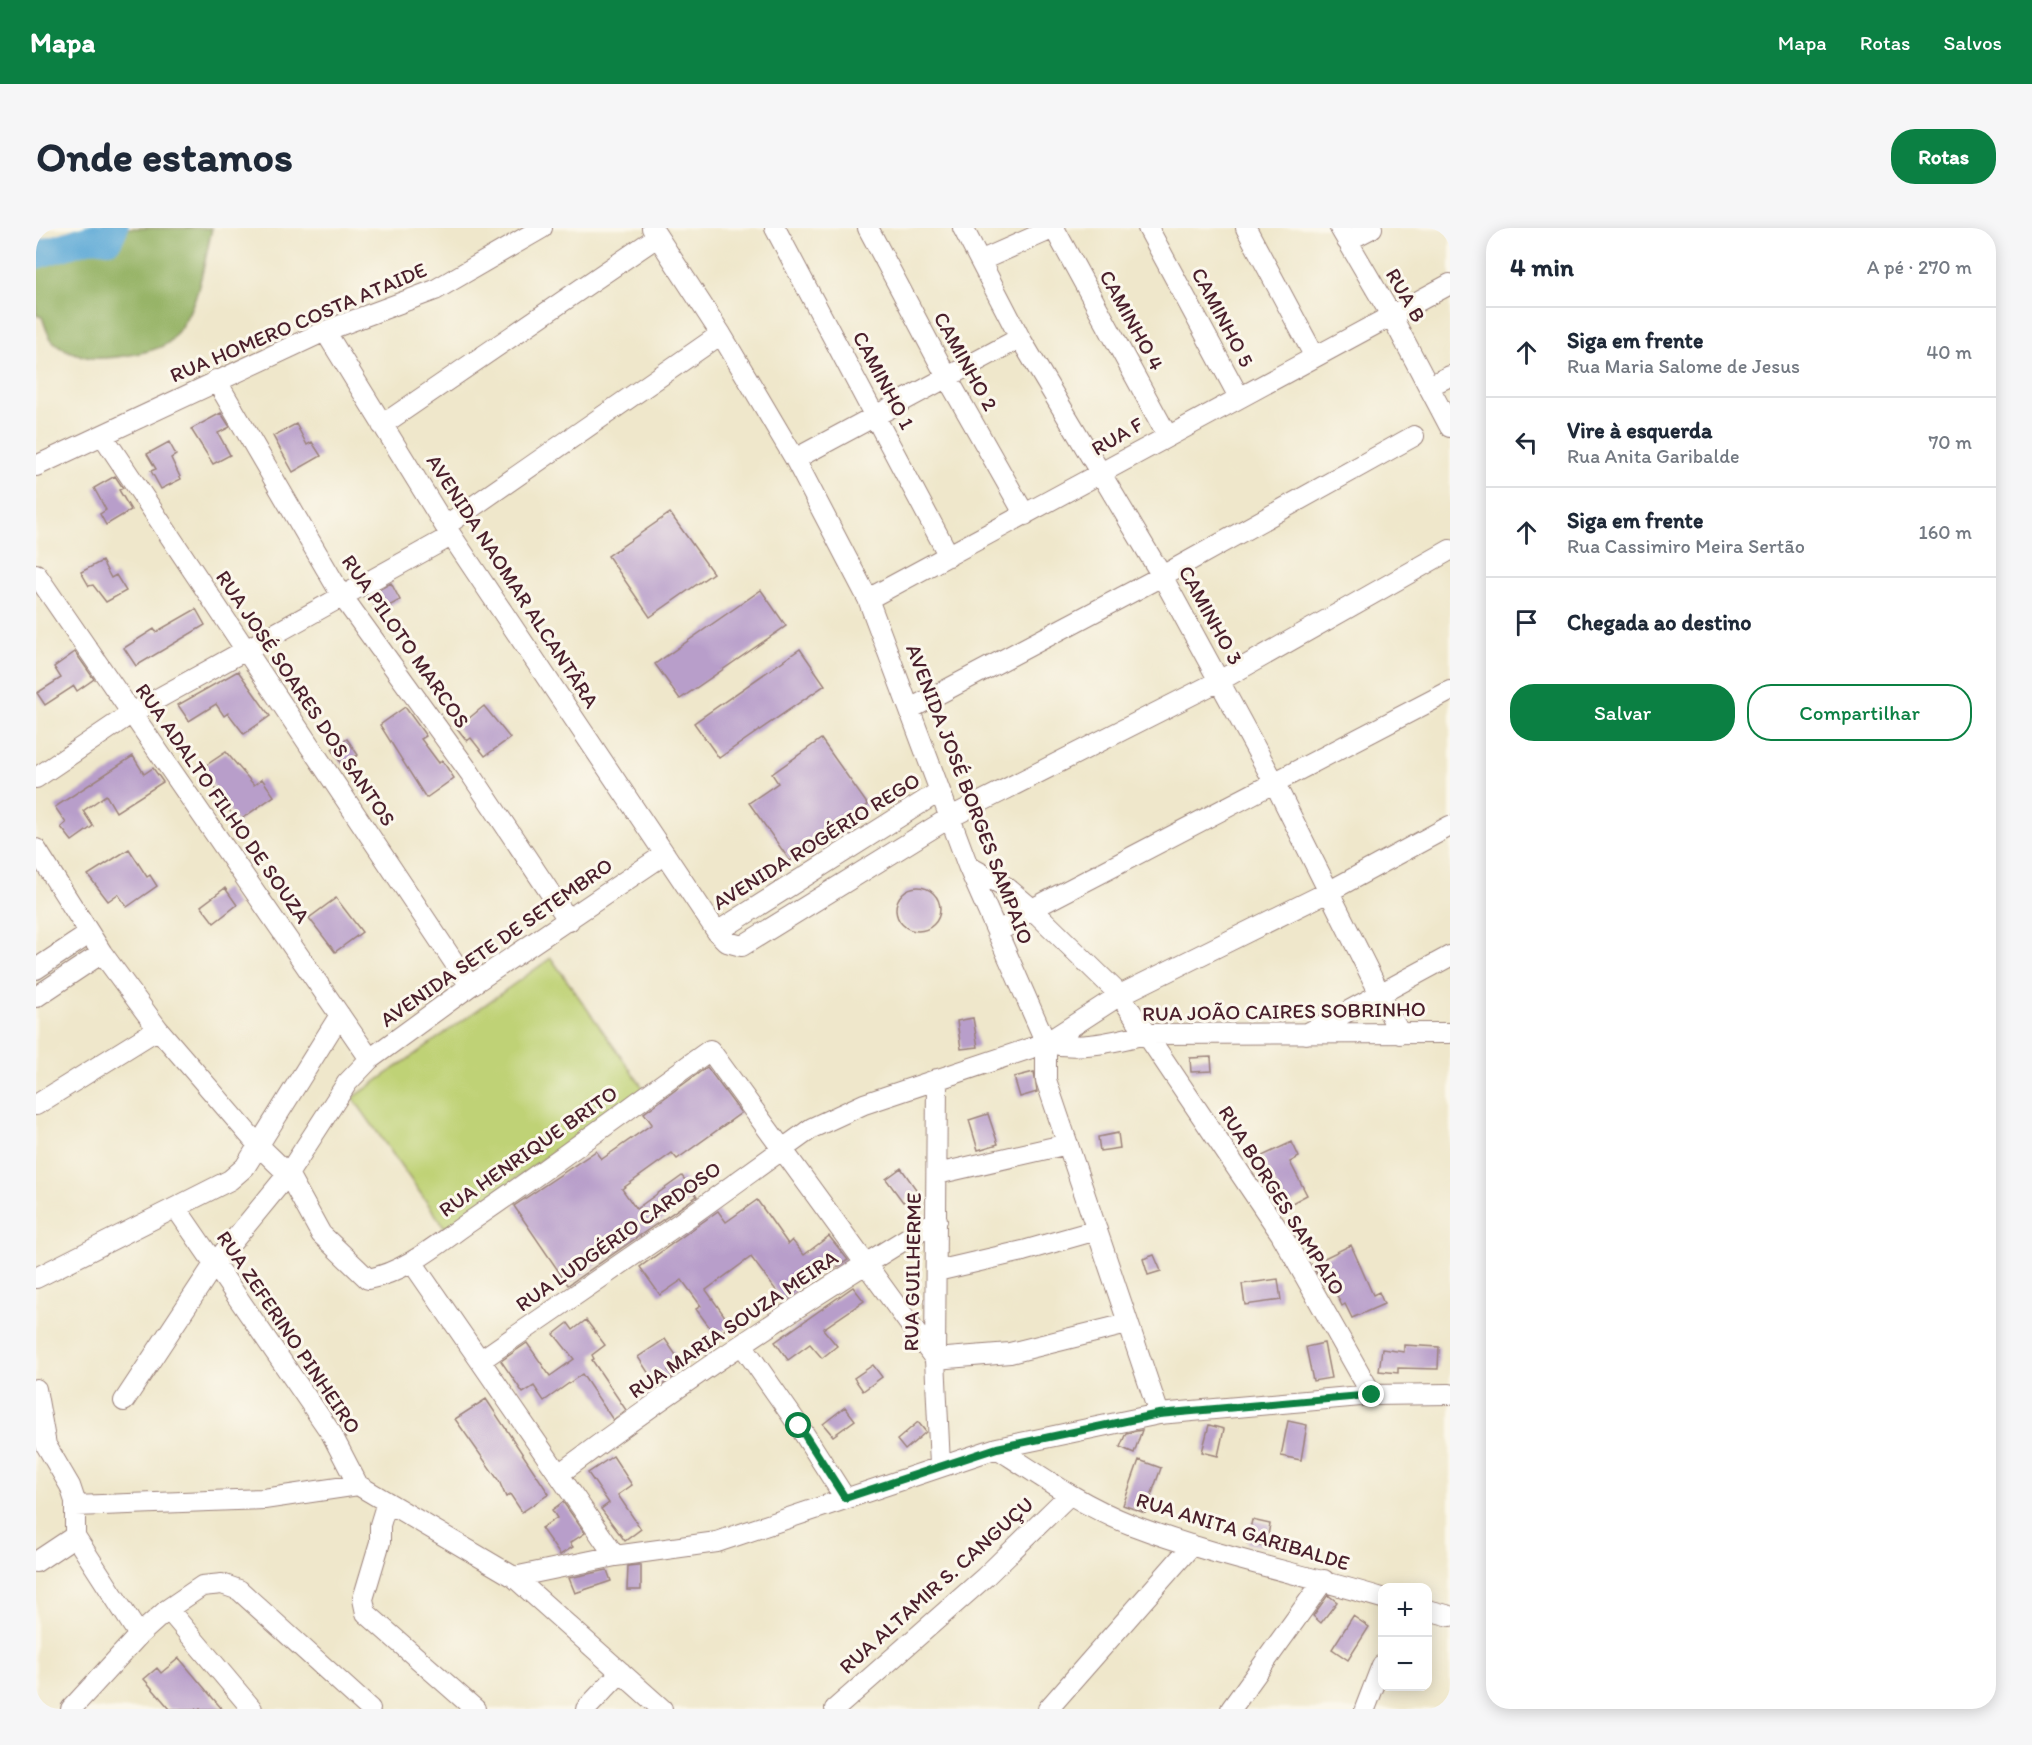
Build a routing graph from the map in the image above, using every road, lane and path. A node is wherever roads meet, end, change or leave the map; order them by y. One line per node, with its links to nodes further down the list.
1 (542, 228): 14 (street, RUA HOMERO COSTA ATAIDE)
2 (775, 228): 23 (street, CAMINHO 1)
3 (868, 228): 19 (street, CAMINHO 2)
4 (963, 228): 11 (street, CAMINHO 3)
5 (1054, 228): 11 (street); 26 (street, CAMINHO 4)
6 (1148, 228): 22 (street, CAMINHO 5)
7 (1246, 228): 17 (street)
8 (1372, 228): 10 (street)
9 (654, 232): 15 (street, AVENIDA JOSÉ BORGES SAMPAIO); 25 (street)
10 (1343, 235): 13 (street, RUA B)
11 (982, 261): 16 (street, CAMINHO 3)
12 (1450, 284): 13 (street, RUA F)
13 (1392, 317): 17 (street, RUA F); 21 (street, RUA B)
14 (325, 331): 20 (street, RUA HOMERO COSTA ATAIDE); 25 (street, AVENIDA NAOMAR ALCANTÂRA)
15 (721, 334): 29 (street, AVENIDA JOSÉ BORGES SAMPAIO); 33 (street)
16 (1020, 338): 19 (street); 31 (street, CAMINHO 3)
17 (1315, 357): 22 (street, RUA F)
18 (1450, 376): 21 (street)
19 (948, 379): 23 (street); 32 (street, CAMINHO 2)
20 (216, 380): 27 (street, RUA HOMERO COSTA ATAIDE); 38 (street, RUA PILOTO MARCOS)
21 (1429, 386): 24 (street, RUA B)
22 (1239, 397): 26 (street, RUA F)
23 (876, 416): 29 (street); 35 (street, CAMINHO 1)
24 (1447, 416)
25 (382, 425): 33 (street, AVENIDA NAOMAR ALCANTÂRA)
26 (1167, 435): 31 (street, RUA F)
27 (103, 436): 30 (street, RUA HOMERO COSTA ATAIDE); 40 (street, RUA JOSÉ SOARES DOS SANTOS)
28 (1414, 436): 37 (street)
29 (795, 459): 39 (street, AVENIDA JOSÉ BORGES SAMPAIO)
30 (36, 466)
31 (1102, 472): 32 (street, RUA F); 37 (street, CAMINHO 3)
32 (1025, 515): 35 (street, RUA F)
33 (448, 531): 38 (street); 51 (street, AVENIDA NAOMAR ALCANTÂRA)
34 (1450, 550): 41 (street)
35 (949, 556): 39 (street, RUA F)
36 (36, 574): 44 (street, RUA ADALTO FILHO DE SOUZA)
37 (1162, 576): 41 (street, CAMINHO 3); 43 (street)
38 (342, 596): 40 (street); 55 (street, RUA PILOTO MARCOS)
39 (868, 599): 43 (street, AVENIDA JOSÉ BORGES SAMPAIO)
40 (245, 650): 44 (street); 62 (street, RUA JOSÉ SOARES DOS SANTOS)
41 (1219, 681): 46 (street, CAMINHO 3); 48 (street)
42 (1450, 691): 46 (street)
43 (910, 709): 47 (street, AVENIDA JOSÉ BORGES SAMPAIO)
44 (132, 713): 45 (street); 66 (street, RUA ADALTO FILHO DE SOUZA)
45 (36, 778)
46 (1274, 782): 53 (street, CAMINHO 3); 54 (street)
47 (940, 791): 48 (street, AVENIDA JOSÉ BORGES SAMPAIO); 56 (street, AVENIDA ROGÉRIO REGO)
48 (949, 818): 52 (street, AVENIDA JOSÉ BORGES SAMPAIO); 56 (street)
49 (1450, 826): 53 (street)
50 (36, 849): 58 (street)
51 (665, 854): 55 (street, AVENIDA SETE DE SETEMBRO); 56 (street)
52 (968, 866): 54 (street, RUA BORGES SAMPAIO); 57 (street, AVENIDA JOSÉ BORGES SAMPAIO)
53 (1328, 892): 63 (street, CAMINHO 3); 64 (street)
54 (1032, 909): 57 (street); 64 (street, RUA BORGES SAMPAIO)
55 (569, 921): 62 (street, AVENIDA SETE DE SETEMBRO)
56 (717, 932)
57 (998, 933): 72 (street, AVENIDA JOSÉ BORGES SAMPAIO)
58 (89, 934): 59 (street); 61 (street)
59 (102, 953): 65 (street); 67 (street)
60 (1450, 956): 63 (street)
61 (36, 969)
62 (470, 986): 73 (street, AVENIDA SETE DE SETEMBRO)
63 (1380, 994): 70 (street, CAMINHO 3); 71 (street)
64 (1120, 995): 69 (street, RUA BORGES SAMPAIO); 72 (street)
65 (36, 997)
66 (340, 1015): 73 (street, RUA ADALTO FILHO DE SOUZA); 77 (street)
67 (158, 1029): 75 (street); 77 (street)
68 (1450, 1033): 70 (street, RUA JOÃO CAIRES SOBRINHO)
69 (1146, 1034): 71 (street, RUA JOÃO CAIRES SOBRINHO); 72 (street, RUA JOÃO CAIRES SOBRINHO); 95 (street, RUA BORGES SAMPAIO)
70 (1400, 1034): 71 (street, RUA JOÃO CAIRES SOBRINHO)
71 (1304, 1035)
72 (1046, 1043): 74 (street, RUA JOÃO CAIRES SOBRINHO); 76 (street, AVENIDA JOSÉ BORGES SAMPAIO)
73 (370, 1059): 80 (street, AVENIDA SETE DE SETEMBRO)
74 (938, 1079): 78 (street, RUA JOÃO CAIRES SOBRINHO); 79 (street, RUA GUILHERME)
75 (36, 1105)
76 (1068, 1144): 79 (street); 83 (street, AVENIDA JOSÉ BORGES SAMPAIO)
77 (258, 1145): 80 (street); 81 (street)
78 (783, 1150): 84 (street, RUA HENRIQUE BRITO); 86 (street); 92 (street, RUA LUDGÉRIO CARDOSO)
79 (937, 1173): 82 (street, RUA GUILHERME)
80 (288, 1174): 84 (street, RUA HENRIQUE BRITO); 85 (street, AVENIDA SETE DE SETEMBRO)
81 (176, 1208): 85 (street, RUA ZEFERINO PINHEIRO); 88 (street)
82 (937, 1220): 86 (street, RUA MARIA SOUZA MEIRA); 87 (street, RUA GUILHERME)
83 (1097, 1230): 87 (street); 89 (street, AVENIDA JOSÉ BORGES SAMPAIO)
84 (412, 1262): 92 (street)
85 (215, 1263): 96 (street, AVENIDA SETE DE SETEMBRO); 102 (street, RUA ZEFERINO PINHEIRO)
86 (863, 1264): 90 (street, RUA MARIA SOUZA MEIRA); 91 (street)
87 (937, 1271): 91 (street, RUA GUILHERME)
88 (36, 1278)
89 (1127, 1324): 91 (street); 97 (street, AVENIDA JOSÉ BORGES SAMPAIO)
90 (743, 1346): 101 (street, RUA MARIA SOUZA MEIRA); 104 (street)
91 (935, 1359): 100 (street, RUA GUILHERME)
92 (481, 1360): 101 (street)
93 (36, 1389): 98 (street)
94 (1450, 1394): 95 (street)
95 (1372, 1395): 97 (street)
96 (124, 1401)
97 (1159, 1414): 99 (street)
98 (41, 1445): 106 (street)
99 (997, 1448): 100 (street); 103 (street, RUA ANITA GARIBALDE)
100 (940, 1465): 104 (street)
101 (559, 1474): 109 (street)
102 (358, 1485): 105 (street); 106 (street)
103 (1069, 1496): 108 (street, RUA ANITA GARIBALDE); 126 (street, RUA ALTAMIR S. CANGUÇU)
104 (845, 1498): 109 (street)
105 (387, 1502): 111 (street); 123 (street)
106 (75, 1506): 107 (street)
107 (75, 1536): 110 (street); 117 (street)
108 (1192, 1545): 112 (street, RUA ANITA GARIBALDE); 127 (street)
109 (615, 1556): 111 (street)
110 (36, 1562)
111 (514, 1577): 118 (street)
112 (1324, 1580): 113 (street, RUA ANITA GARIBALDE); 128 (street)
113 (1378, 1596)
114 (168, 1609): 117 (street); 120 (street); 122 (street)
115 (1432, 1611): 116 (street)
116 (1450, 1616)
117 (139, 1635): 121 (street)
118 (621, 1672): 124 (street); 125 (street)
119 (1378, 1677): 129 (street)
120 (366, 1708)
121 (71, 1709)
122 (252, 1709)
123 (475, 1709)
124 (586, 1709)
125 (662, 1709)
126 (835, 1709)
127 (1048, 1709)
128 (1231, 1709)
129 (1365, 1709)

